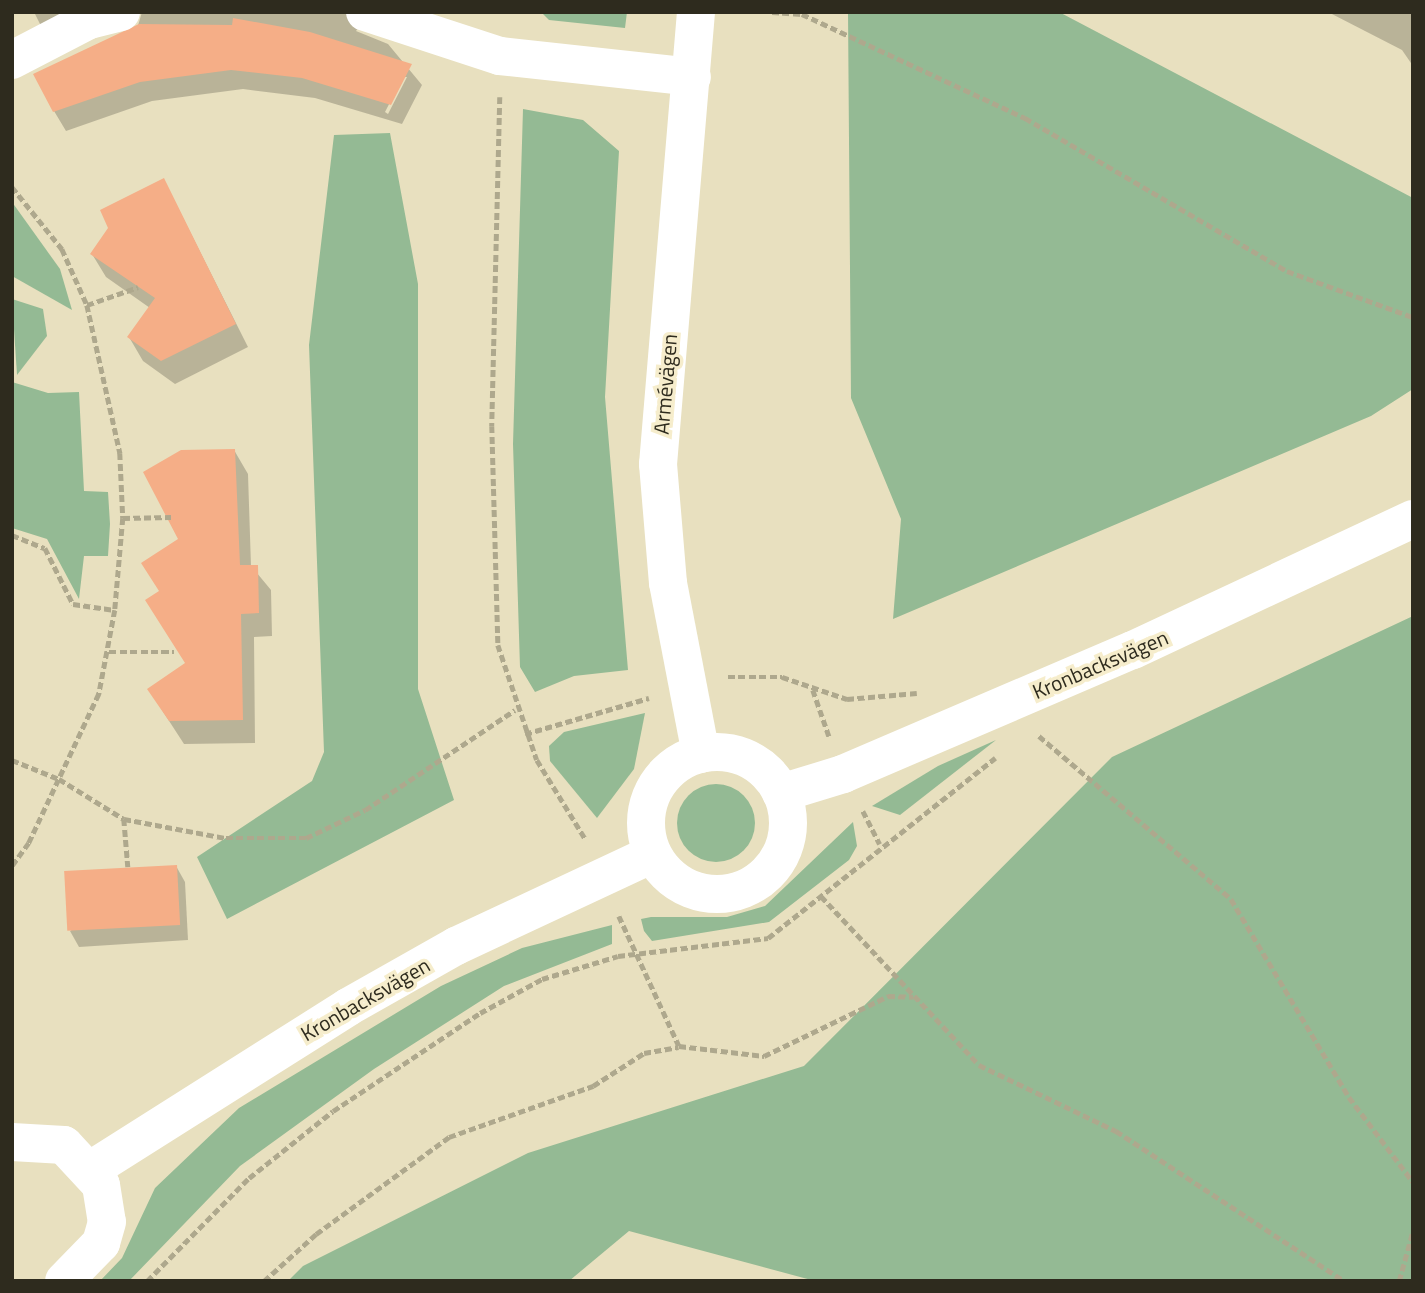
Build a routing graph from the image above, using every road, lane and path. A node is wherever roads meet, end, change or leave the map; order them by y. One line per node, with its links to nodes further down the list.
1 (121, 12): 7 (street)
2 (365, 12): 6 (street)
3 (696, 12): 8 (street, Armévägen)
4 (772, 12): 5 (path)
5 (802, 13): 12 (path)
6 (500, 56): 8 (street); 22 (path)
7 (12, 60)
8 (692, 76): 21 (street, Armévägen)
9 (12, 187): 11 (path)
10 (138, 287): 11 (path)
11 (87, 306): 14 (path)
12 (1413, 317)
13 (171, 517): 14 (path)
14 (123, 518): 17 (path)
15 (1413, 519): 31 (street, Kronbacksvägen)
16 (12, 535): 17 (path)
17 (115, 610): 18 (path)
18 (109, 652): 19 (path); 30 (path)
19 (174, 652)
20 (929, 687): 21 (path)
21 (688, 688): 24 (path); 28 (street, Armévägen)
22 (515, 710): 24 (path); 32 (path)
23 (1051, 731): 25 (path)
24 (525, 734): 36 (path)
25 (1039, 736): 26 (path); 43 (path)
26 (1028, 741)
27 (1008, 751): 37 (path)
28 (701, 754): 31 (street); 33 (street)
29 (12, 760): 30 (path)
30 (59, 779): 32 (path); 34 (path)
31 (781, 793): 33 (street)
32 (124, 819): 35 (path)
33 (652, 854): 36 (street, Kronbacksvägen)
34 (12, 866)
35 (128, 867)
36 (603, 877): 38 (path); 42 (street, Kronbacksvägen)
37 (821, 896): 38 (path); 39 (path)
38 (635, 954): 40 (path); 46 (path)
39 (914, 997): 40 (path); 48 (path)
40 (679, 1046): 47 (path)
41 (12, 1142): 42 (street)
42 (92, 1169): 45 (street)
43 (1413, 1182)
44 (1413, 1230): 49 (path)
45 (64, 1281)
46 (147, 1281)
47 (264, 1281)
48 (1344, 1281)
49 (1399, 1281)

